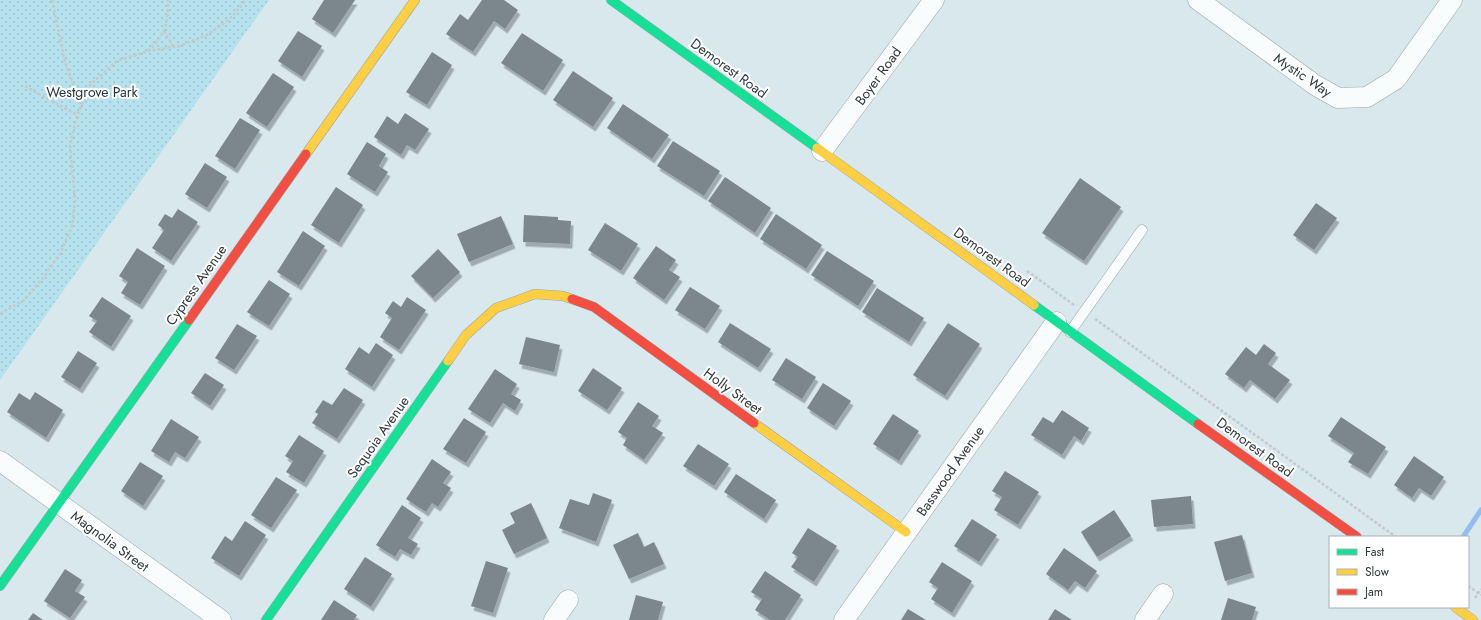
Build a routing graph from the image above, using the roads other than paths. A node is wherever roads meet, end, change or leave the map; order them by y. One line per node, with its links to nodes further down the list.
1 (415, 0): 11 (street, Cypress Avenue)
2 (611, 0): 6 (street, Demorest Road)
3 (934, 0): 6 (street, Boyer Road)
4 (1198, 0): 5 (street, Mystic Way)
5 (1452, 0)
6 (822, 151): 9 (street, Demorest Road)
7 (1142, 230): 9 (lane)
8 (535, 294): 12 (street, Holly Street); 19 (street, Sequoia Avenue)
9 (1063, 327): 12 (street, Basswood Avenue); 13 (street, Demorest Road)
10 (0, 461): 11 (street, Magnolia Street)
11 (59, 504): 14 (street, Cypress Avenue); 18 (street, Magnolia Street)
12 (906, 532): 21 (street, Basswood Avenue)
13 (1356, 536)
14 (0, 586)
15 (1163, 594): 22 (street)
16 (568, 600): 20 (street)
17 (1456, 608): 23 (street)
18 (221, 620)
19 (266, 620)
20 (554, 620)
21 (844, 620)
22 (1145, 620)
23 (1473, 620)

